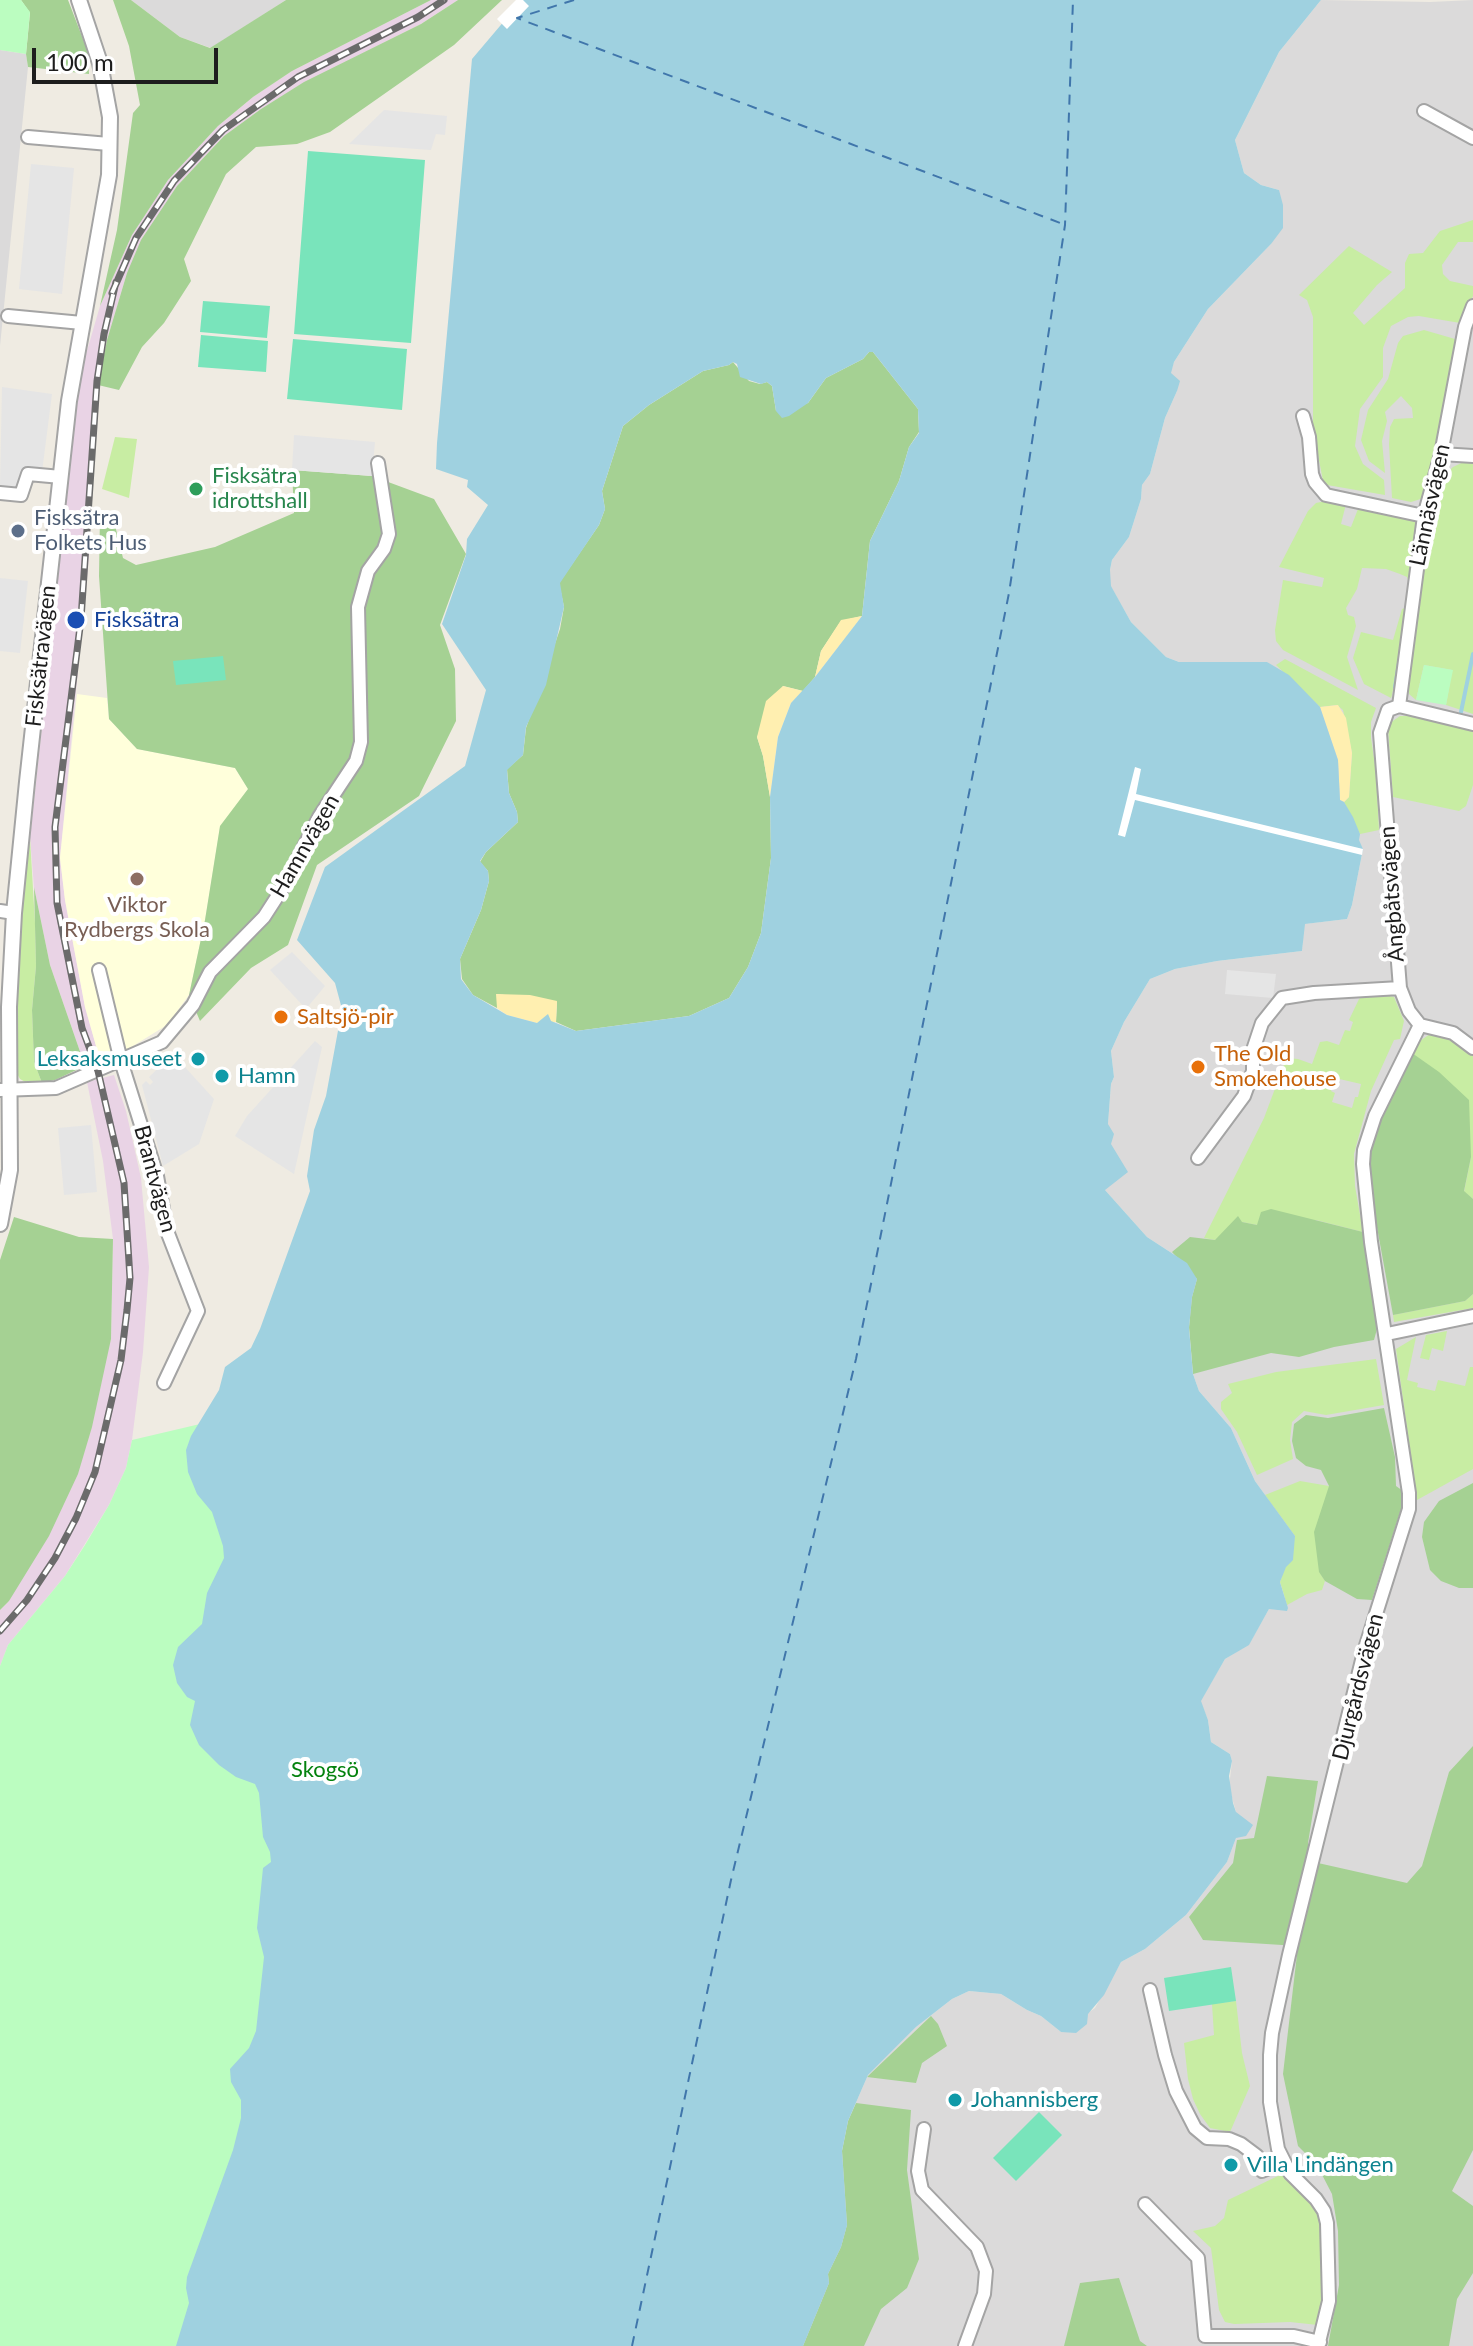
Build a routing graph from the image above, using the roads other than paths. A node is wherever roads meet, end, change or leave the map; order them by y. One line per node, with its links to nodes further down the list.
1 (79, 0): 5 (street, Fisksätravägen)
2 (1424, 111): 4 (street)
3 (28, 137): 5 (street)
4 (1473, 138)
5 (109, 144): 8 (street, Fisksätravägen)
6 (1473, 306): 10 (street, Lännäsvägen)
7 (8, 316): 8 (street)
8 (82, 323): 13 (street, Fisksätravägen)
9 (1303, 416): 15 (street)
10 (1441, 454): 11 (street); 15 (street, Lännäsvägen)
11 (1473, 456)
12 (378, 463): 23 (street, Hamnvägen)
13 (61, 477): 14 (street); 18 (street, Fisksätravägen)
14 (0, 493)
15 (1424, 516): 16 (street, Lännäsvägen)
16 (1399, 706): 17 (street); 20 (street, Ångbåtsvägen)
17 (1473, 724)
18 (7, 912): 24 (street, Fisksätravägen)
19 (99, 970): 23 (street, Brantvägen)
20 (1400, 988): 21 (street, Ångbåtsvägen); 25 (street)
21 (1420, 1025): 22 (street); 28 (street, Djurgårdsvägen)
22 (1473, 1048)
23 (121, 1061): 24 (street, Hamnvägen); 29 (street, Brantvägen)
24 (5, 1090): 26 (street, Fisksätravägen)
25 (1198, 1158)
26 (0, 1224)
27 (1473, 1316): 28 (street)
28 (1387, 1334): 32 (street, Djurgårdsvägen)
29 (164, 1383)
30 (1150, 1990): 32 (street)
31 (924, 2129): 35 (street)
32 (1283, 2162): 34 (street, Djurgårdsvägen)
33 (1145, 2204): 34 (street, Djurgårdsvägen)
34 (1319, 2344)
35 (965, 2346)

